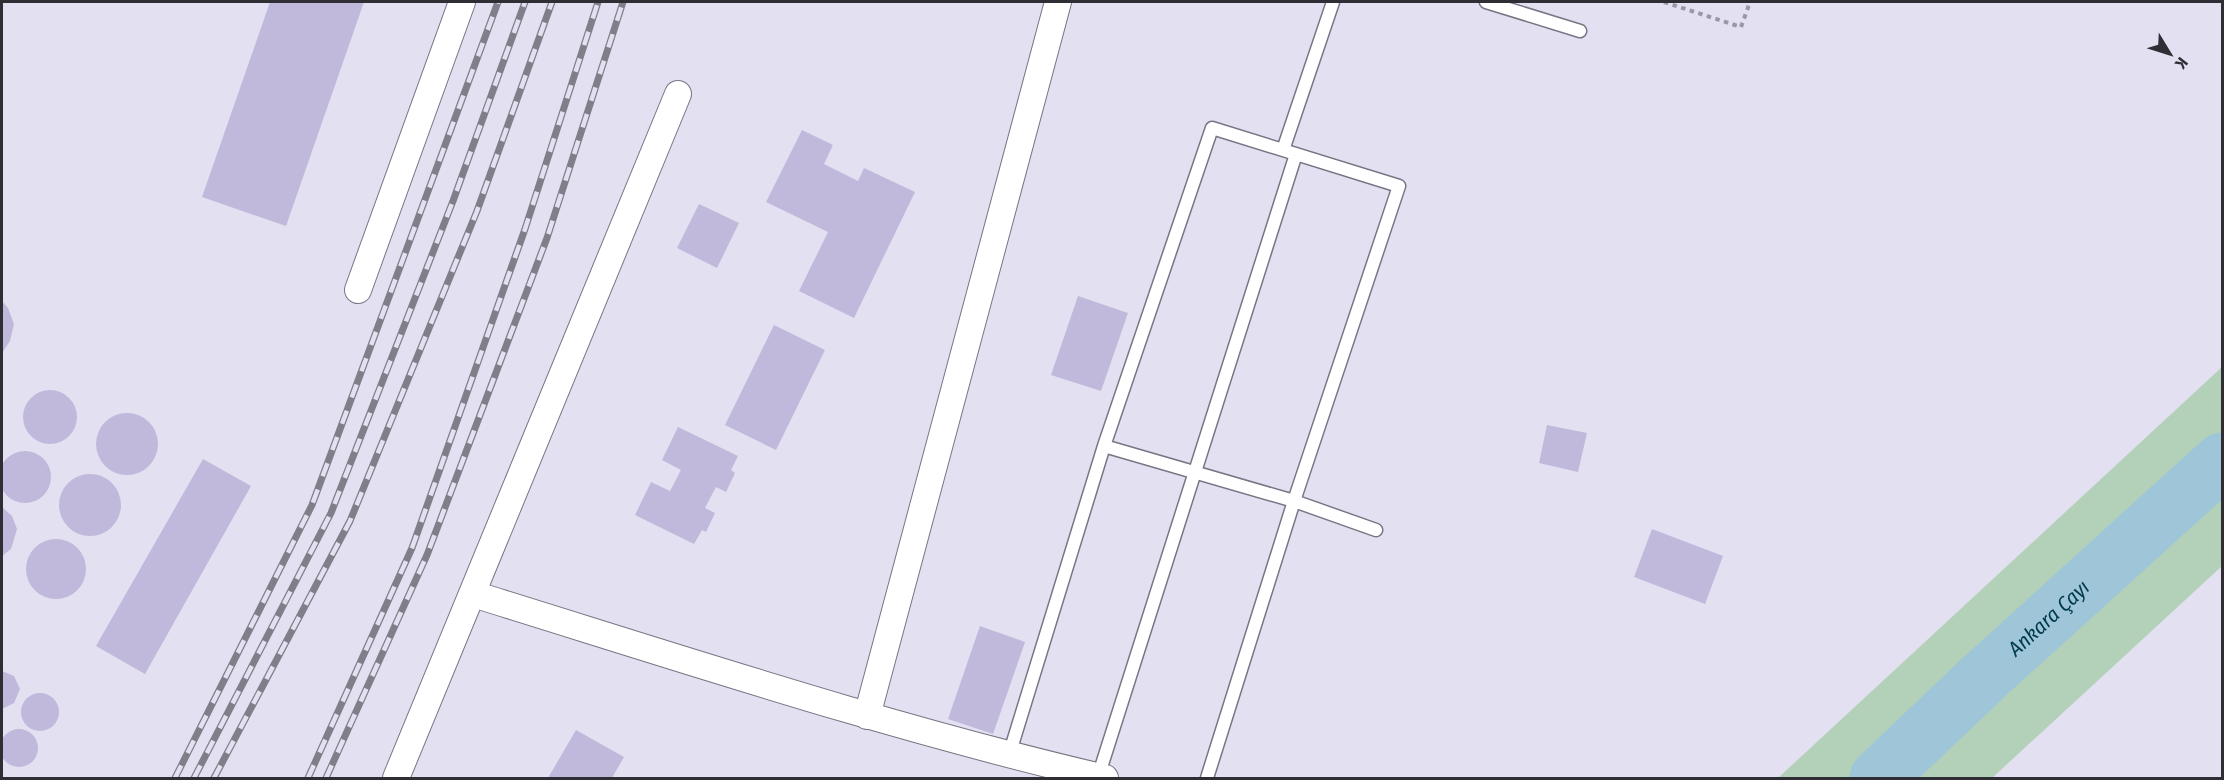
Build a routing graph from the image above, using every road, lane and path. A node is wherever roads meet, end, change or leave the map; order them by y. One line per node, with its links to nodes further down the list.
1 (462, 2): 11 (street)
2 (1058, 2): 17 (street)
3 (1332, 2): 9 (lane)
4 (1486, 2): 7 (lane)
5 (1664, 2): 6 (path)
6 (1750, 2)
7 (1580, 31)
8 (678, 94): 16 (street)
9 (1283, 150): 10 (lane); 12 (lane)
10 (1296, 154): 13 (lane); 14 (lane)
11 (358, 290)
12 (1104, 446): 13 (lane); 18 (lane)
13 (1195, 472): 14 (lane); 20 (lane)
14 (1294, 501): 15 (lane); 21 (lane)
15 (1376, 530)
16 (473, 594): 17 (street); 19 (street)
17 (867, 716): 18 (street)
18 (1009, 755): 20 (street)
19 (396, 778)
20 (1101, 778)
21 (1207, 778)

